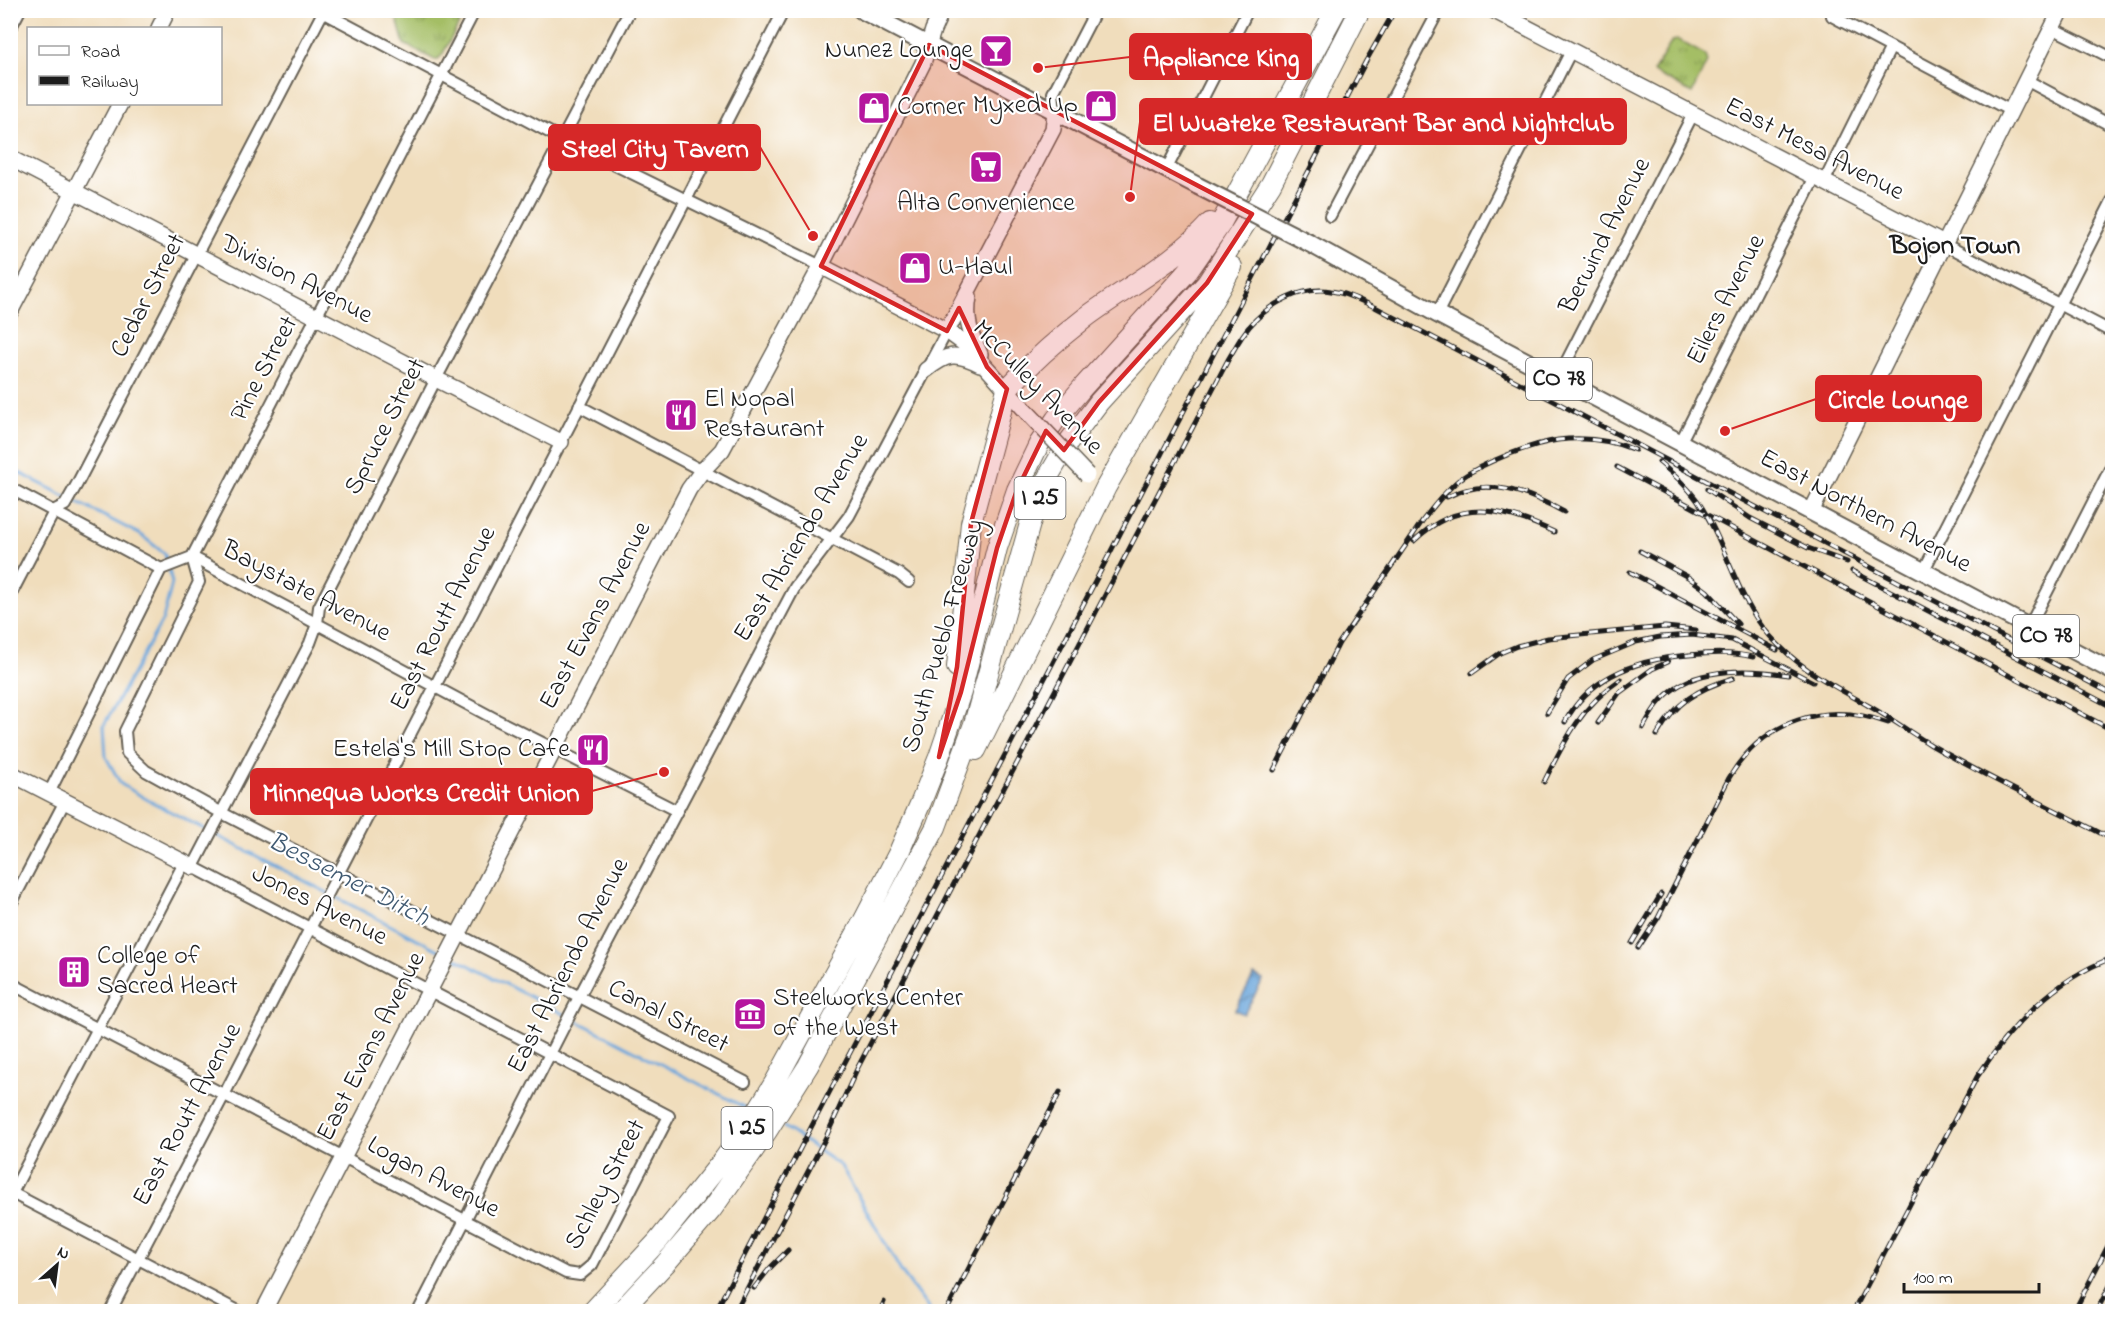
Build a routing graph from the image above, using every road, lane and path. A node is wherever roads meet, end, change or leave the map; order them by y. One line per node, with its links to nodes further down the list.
1 (20, 10): 19 (street)
2 (168, 10): 17 (street)
3 (475, 10): 24 (street, Pine Street)
4 (630, 10): 31 (street, Spruce Street)
5 (784, 10): 38 (street, East Routt Avenue)
6 (861, 10): 20 (main road, CO 78)
7 (942, 10): 20 (street, East Evans Avenue)
8 (1096, 10): 28 (street, East Abriendo Avenue)
9 (1248, 10): 34 (street)
10 (1336, 10): 33 (highway, South Pueblo Freeway / I 25)
11 (1360, 10): 36 (highway, South Pueblo Freeway / I 25)
12 (1439, 10): 40 (street)
13 (1493, 10): 22 (street, East Mesa Avenue)
14 (2061, 10): 18 (street)
15 (323, 12): 24 (street, McCulley Avenue); 42 (street, Cedar Street)
16 (1832, 16): 21 (street)
17 (160, 27)
18 (2052, 28): 23 (street); 25 (street)
19 (10, 29)
20 (928, 45): 28 (main road, CO 78); 43 (street, East Evans Avenue)
21 (1891, 47): 27 (street); 35 (street, Eilers Avenue)
22 (1571, 51): 29 (street, East Mesa Avenue); 47 (street)
23 (2112, 58)
24 (440, 75): 31 (street, McCulley Avenue); 48 (street, Pine Street)
25 (2026, 80): 27 (street); 30 (street)
26 (119, 105): 37 (street)
27 (2011, 111): 41 (street)
28 (1055, 112): 34 (main road, CO 78); 44 (street, East Abriendo Avenue)
29 (1693, 114): 35 (street, East Mesa Avenue); 53 (street, Berwind Avenue)
30 (2112, 126)
31 (562, 139): 38 (street, McCulley Avenue); 54 (street, Spruce Street)
32 (10, 158): 37 (street, Division Avenue)
33 (1254, 162): 55 (highway); 76 (highway, South Pueblo Freeway / I 25)
34 (1166, 170): 47 (main road, East Northern Avenue / CO 78, bridge)
35 (1820, 180): 41 (street, East Mesa Avenue); 58 (street, Eilers Avenue)
36 (1271, 184): 61 (highway); 82 (highway, South Pueblo Freeway / I 25)
37 (74, 193): 42 (street, Division Avenue); 46 (street)
38 (686, 200): 43 (street, McCulley Avenue); 56 (street, East Routt Avenue)
39 (2112, 201): 45 (street)
40 (1330, 216)
41 (1944, 244): 45 (street, East Mesa Avenue); 64 (street)
42 (196, 255): 48 (street, Division Avenue); 63 (street, Cedar Street)
43 (821, 266): 49 (street, McCulley Avenue); 60 (street, East Evans Avenue)
44 (970, 287): 49 (street, East Abriendo Avenue); 51 (street)
45 (2059, 304): 50 (street, East Mesa Avenue); 68 (street)
46 (10, 312)
47 (1437, 314): 53 (main road, East Northern Avenue / CO 78)
48 (317, 318): 54 (street, Division Avenue); 66 (street, Pine Street)
49 (947, 331): 51 (street, McCulley Avenue); 52 (street, East Abriendo Avenue)
50 (2112, 332)
51 (987, 367): 52 (street); 55 (street, McCulley Avenue)
52 (927, 370): 65 (street, East Abriendo Avenue)
53 (1558, 378): 58 (main road, East Northern Avenue / CO 78)
54 (436, 379): 57 (street, Division Avenue); 71 (street, Spruce Street)
55 (1007, 389): 61 (street, McCulley Avenue, bridge); 76 (highway)
56 (579, 406): 57 (street, East Routt Avenue); 60 (street)
57 (561, 442): 74 (street, East Routt Avenue)
58 (1680, 443): 64 (main road, East Northern Avenue / CO 78)
59 (2112, 465): 72 (street)
60 (702, 471): 65 (street); 75 (street, East Evans Avenue)
61 (1107, 487): 82 (highway)
62 (10, 488): 63 (street)
63 (60, 508): 67 (street); 70 (street, Cedar Street)
64 (1810, 512): 68 (main road, East Northern Avenue / CO 78)
65 (832, 540): 69 (street); 80 (street, East Abriendo Avenue)
66 (192, 557): 67 (street, Baystate Avenue); 71 (street, Baystate Avenue); 81 (street, Canal Street)
67 (162, 569): 78 (street)
68 (1923, 572): 72 (main road, East Northern Avenue / CO 78)
69 (909, 582)
70 (10, 596)
71 (317, 624): 74 (street, Baystate Avenue); 81 (street, Spruce Street)
72 (2030, 627): 73 (main road, East Northern Avenue / CO 78)
73 (2112, 671)
74 (434, 686): 75 (street, Baystate Avenue); 84 (street, East Routt Avenue)
75 (553, 748): 80 (street, Baystate Avenue); 87 (street, East Evans Avenue)
76 (939, 757): 105 (highway, South Pueblo Freeway / I 25)
77 (10, 773): 78 (street, Jones Avenue)
78 (49, 793): 79 (street, Jones Avenue)
79 (65, 801): 83 (street, Jones Avenue); 85 (street)
80 (676, 811): 90 (street, East Abriendo Avenue)
81 (222, 813): 83 (street, Spruce Street); 84 (street, Canal Street)
82 (936, 827): 106 (highway, South Pueblo Freeway / I 25)
83 (188, 865): 86 (street, Jones Avenue); 91 (street, Spruce Street)
84 (338, 873): 86 (street, East Routt Avenue); 87 (street, Canal Street)
85 (10, 906)
86 (309, 928): 89 (street, Jones Avenue); 94 (street, East Routt Avenue)
87 (450, 947): 89 (street, East Evans Avenue); 90 (street, Canal Street)
88 (10, 983): 91 (street, Logan Avenue)
89 (428, 989): 92 (street, Jones Avenue); 96 (street, East Evans Avenue)
90 (579, 997): 92 (street, East Abriendo Avenue); 93 (street, Canal Street)
91 (99, 1028): 94 (street, Logan Avenue); 97 (street, Spruce Street)
92 (551, 1053): 95 (street, Jones Avenue); 98 (street, East Abriendo Avenue)
93 (745, 1082)
94 (224, 1095): 96 (street, Logan Avenue); 99 (street, East Routt Avenue)
95 (669, 1116): 100 (street, Schley Street)
96 (343, 1156): 98 (street, Logan Avenue); 103 (street, East Evans Avenue)
97 (11, 1194): 99 (street)
98 (464, 1220): 100 (street, Logan Avenue); 104 (street, East Abriendo Avenue)
99 (138, 1258): 101 (street, East Routt Avenue); 102 (street)
100 (580, 1275)
101 (110, 1311)
102 (240, 1311)
103 (263, 1311)
104 (417, 1311)
105 (591, 1311)
106 (620, 1311)

